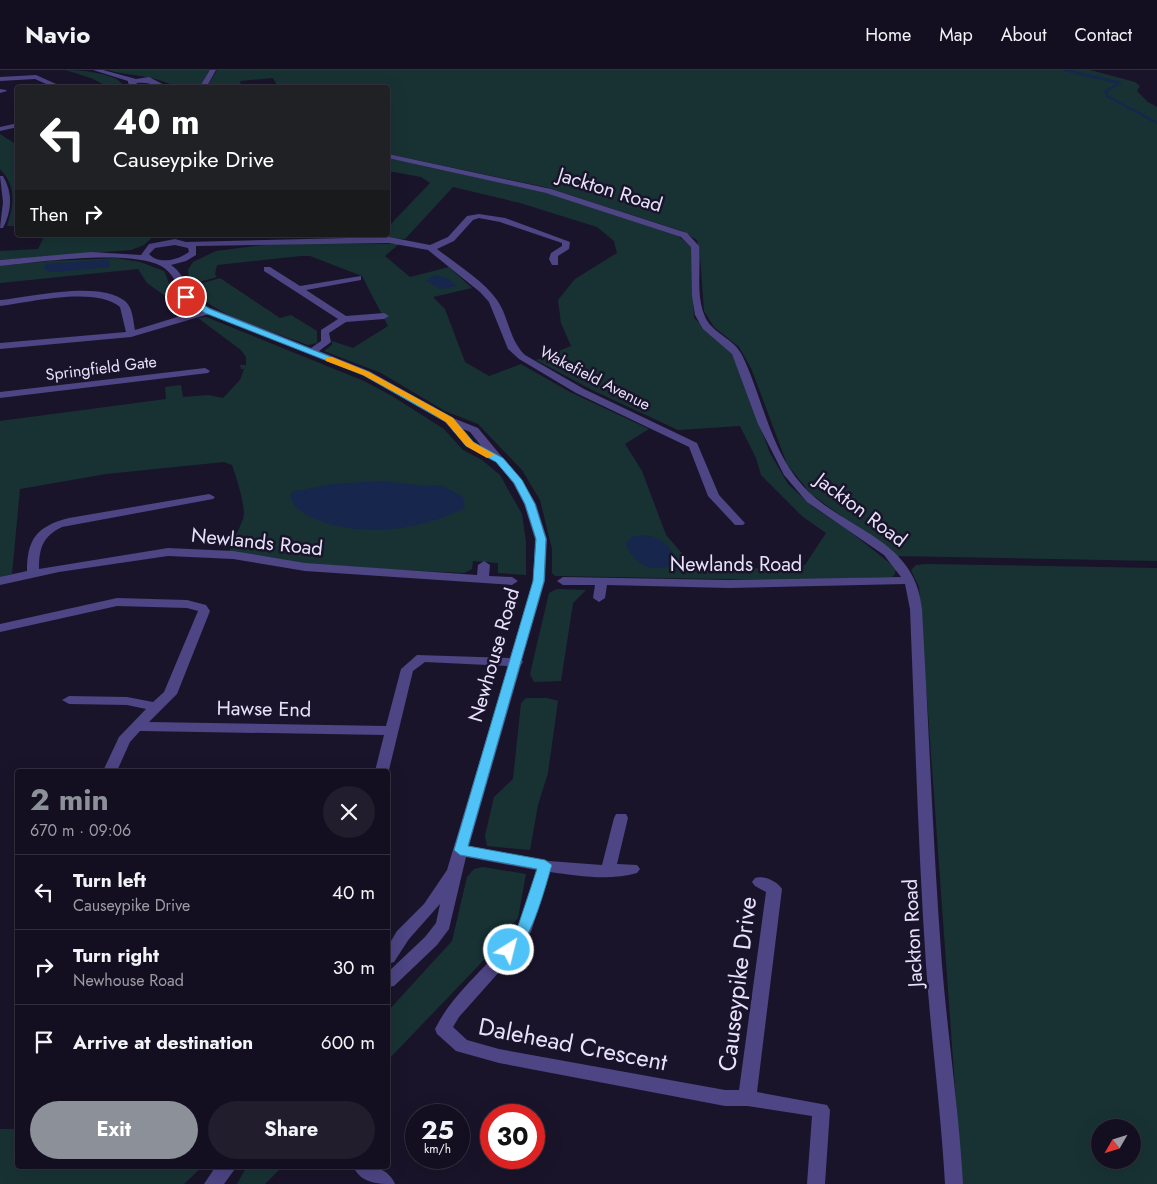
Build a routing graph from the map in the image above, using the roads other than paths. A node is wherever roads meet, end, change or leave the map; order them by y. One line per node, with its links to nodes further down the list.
1 (96, 70): 5 (street)
2 (213, 70): 7 (street)
3 (0, 79): 4 (street)
4 (55, 85)
5 (134, 85): 6 (street)
6 (162, 85)
7 (204, 85)
8 (15, 126): 9 (street)
9 (0, 129)
10 (390, 156): 47 (street, Jackton Road)
11 (0, 178): 12 (street)
12 (0, 226)
13 (160, 237): 20 (street)
14 (173, 237): 17 (street)
15 (268, 238): 16 (street, Wakefield Avenue); 18 (street, Wakefield Avenue)
16 (339, 238): 19 (street, Wakefield Avenue)
17 (185, 243): 18 (street, Wakefield Avenue); 20 (street, Wakefield Avenue); 22 (street)
18 (232, 245): 22 (street, Wakefield Avenue)
19 (431, 248): 21 (street); 41 (street, Wakefield Avenue)
20 (149, 251): 23 (street); 24 (street)
21 (541, 254)
22 (189, 256): 23 (street, Wakefield Avenue); 28 (street)
23 (160, 262): 28 (street, Newhouse Road)
24 (0, 263)
25 (267, 269): 27 (street)
26 (288, 272): 27 (street)
27 (276, 275): 30 (street)
28 (179, 277): 32 (street, Newhouse Road)
29 (358, 278): 30 (street)
30 (299, 289): 34 (street)
31 (0, 303): 35 (street)
32 (208, 311): 35 (street); 37 (street, Newhouse Road)
33 (384, 316): 34 (street)
34 (344, 319): 37 (street)
35 (131, 334): 36 (street)
36 (0, 346)
37 (311, 352): 52 (street, Newhouse Road)
38 (205, 371): 39 (street, Springfield Gate)
39 (0, 395)
40 (208, 497): 43 (street)
41 (739, 524)
42 (484, 565): 44 (street)
43 (33, 574): 44 (street, Newlands Road); 48 (street, Newlands Road)
44 (483, 578): 45 (street, Newlands Road)
45 (512, 580)
46 (563, 580): 49 (street, Newlands Road)
47 (910, 580): 49 (street, Newlands Road); 74 (street, Jackton Road)
48 (0, 581)
49 (601, 582): 50 (street)
50 (599, 598)
51 (0, 628): 54 (street)
52 (517, 662): 56 (street); 60 (street, Newhouse Road)
53 (69, 700): 54 (street)
54 (155, 708): 55 (street)
55 (136, 726): 56 (street, Hawse End); 57 (street)
56 (392, 732): 58 (street)
57 (111, 769)
58 (383, 769)
59 (620, 818): 64 (street)
60 (460, 850): 61 (street); 62 (street, Newhouse Road)
61 (545, 865): 64 (street); 68 (street, Dalehead Crescent)
62 (455, 868): 66 (street, Newhouse Road); 67 (street, Newhouse Road)
63 (632, 869): 64 (street)
64 (608, 872)
65 (760, 882): 68 (street, Causeypike Drive)
66 (390, 955)
67 (390, 980)
68 (747, 1098): 73 (street, Dalehead Crescent)
69 (226, 1169): 71 (street)
70 (366, 1169): 72 (street)
71 (213, 1184)
72 (386, 1184)
73 (816, 1184)
74 (954, 1184)

